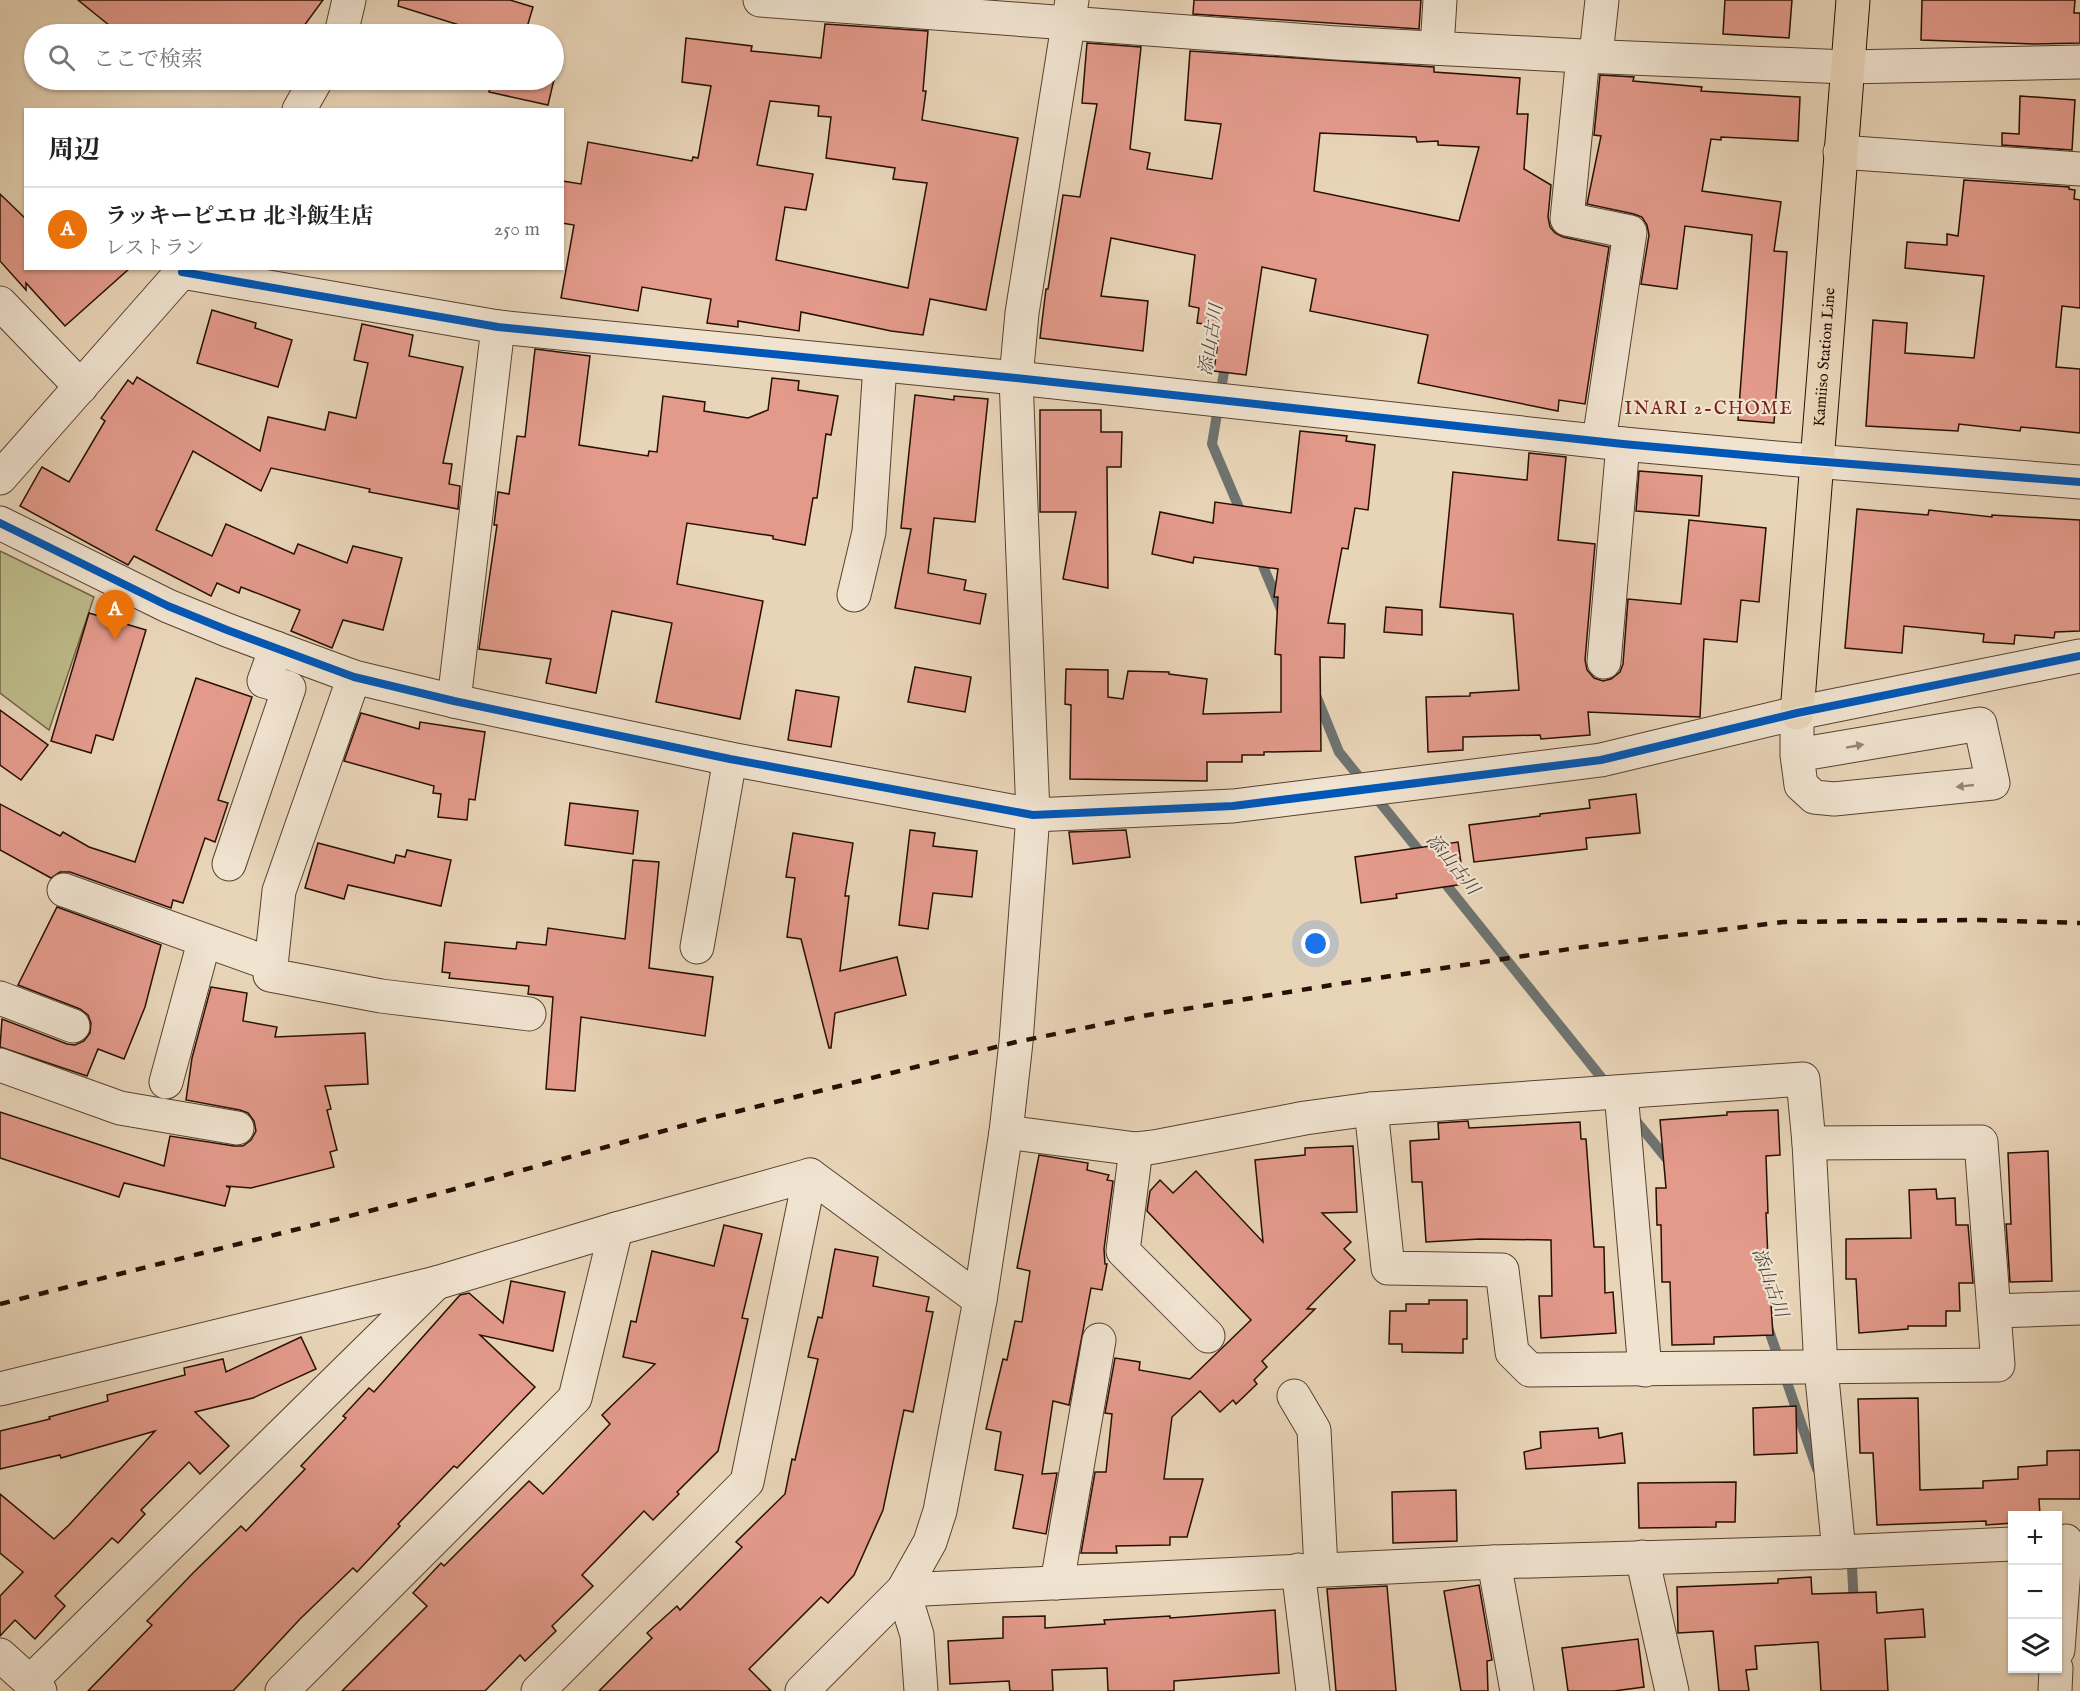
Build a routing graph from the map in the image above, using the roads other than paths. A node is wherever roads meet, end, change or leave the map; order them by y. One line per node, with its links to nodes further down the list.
1 (349, 0): 7 (street)
2 (760, 0): 6 (street)
3 (1440, 0): 8 (street)
4 (1602, 0): 9 (street)
5 (1853, 0): 11 (main road, Kamiiso Station Line)
6 (1070, 12): 8 (street); 20 (street)
7 (343, 24)
8 (1437, 48): 9 (street)
9 (1590, 56): 11 (street); 22 (street)
10 (2080, 62): 11 (street)
11 (1848, 67): 14 (main road, Kamiiso Station Line)
12 (310, 90): 13 (street)
13 (300, 108)
14 (1840, 152): 15 (street); 23 (main road, Kamiiso Station Line)
15 (2080, 169)
16 (183, 270): 18 (street); 21 (street)
17 (0, 303): 21 (street)
18 (498, 327): 19 (street); 32 (street)
19 (880, 365): 20 (street); 27 (street)
20 (1016, 378): 22 (street); 36 (street)
21 (81, 387): 24 (street)
22 (1611, 442): 23 (street); 30 (street)
23 (1818, 462): 25 (street); 33 (main road, Kamiiso Station Line)
24 (0, 478)
25 (2080, 482)
26 (0, 523): 28 (street)
27 (854, 595)
28 (276, 648): 31 (street); 37 (street)
29 (2080, 656): 33 (street)
30 (1604, 662)
31 (354, 677): 32 (street); 41 (street)
32 (454, 701): 35 (street)
33 (1797, 713): 34 (street); 36 (street)
34 (1797, 755): 34 (street, one-way to 34)
35 (730, 759): 36 (street); 40 (street)
36 (1033, 815): 50 (street)
37 (229, 864)
38 (64, 890): 39 (street)
39 (204, 942): 41 (street); 46 (street)
40 (698, 947)
41 (271, 964): 43 (street)
42 (0, 998): 44 (street)
43 (529, 1014)
44 (73, 1026)
45 (0, 1065): 49 (street)
46 (166, 1082)
47 (1621, 1092): 48 (street); 51 (street); 62 (street)
48 (1371, 1109): 52 (street); 62 (street)
49 (237, 1128)
50 (1006, 1132): 52 (street); 56 (street)
51 (1809, 1143): 58 (street); 61 (street)
52 (1136, 1149): 59 (street)
53 (810, 1175): 54 (street); 56 (street); 78 (street)
54 (616, 1229): 55 (street); 77 (street)
55 (436, 1283): 63 (street); 76 (street)
56 (980, 1300): 72 (street)
57 (2080, 1308): 58 (street)
58 (1995, 1311): 61 (street)
59 (1208, 1336)
60 (1099, 1340): 71 (street)
61 (1821, 1368): 62 (street); 67 (street)
62 (1645, 1370)
63 (0, 1389)
64 (1294, 1396): 70 (street)
65 (2068, 1541): 73 (street)
66 (2008, 1544): 67 (street)
67 (1839, 1552): 68 (street)
68 (1642, 1557): 69 (street); 83 (street)
69 (1494, 1562): 70 (street); 82 (street)
70 (1309, 1570): 71 (street); 81 (street)
71 (1057, 1583): 72 (street)
72 (903, 1590): 79 (street); 80 (street)
73 (2061, 1619)
74 (0, 1655): 76 (street)
75 (2056, 1673): 84 (street)
76 (36, 1686)
77 (282, 1691)
78 (538, 1691)
79 (802, 1691)
80 (921, 1691)
81 (1313, 1691)
82 (1517, 1691)
83 (1672, 1691)
84 (2055, 1691)

